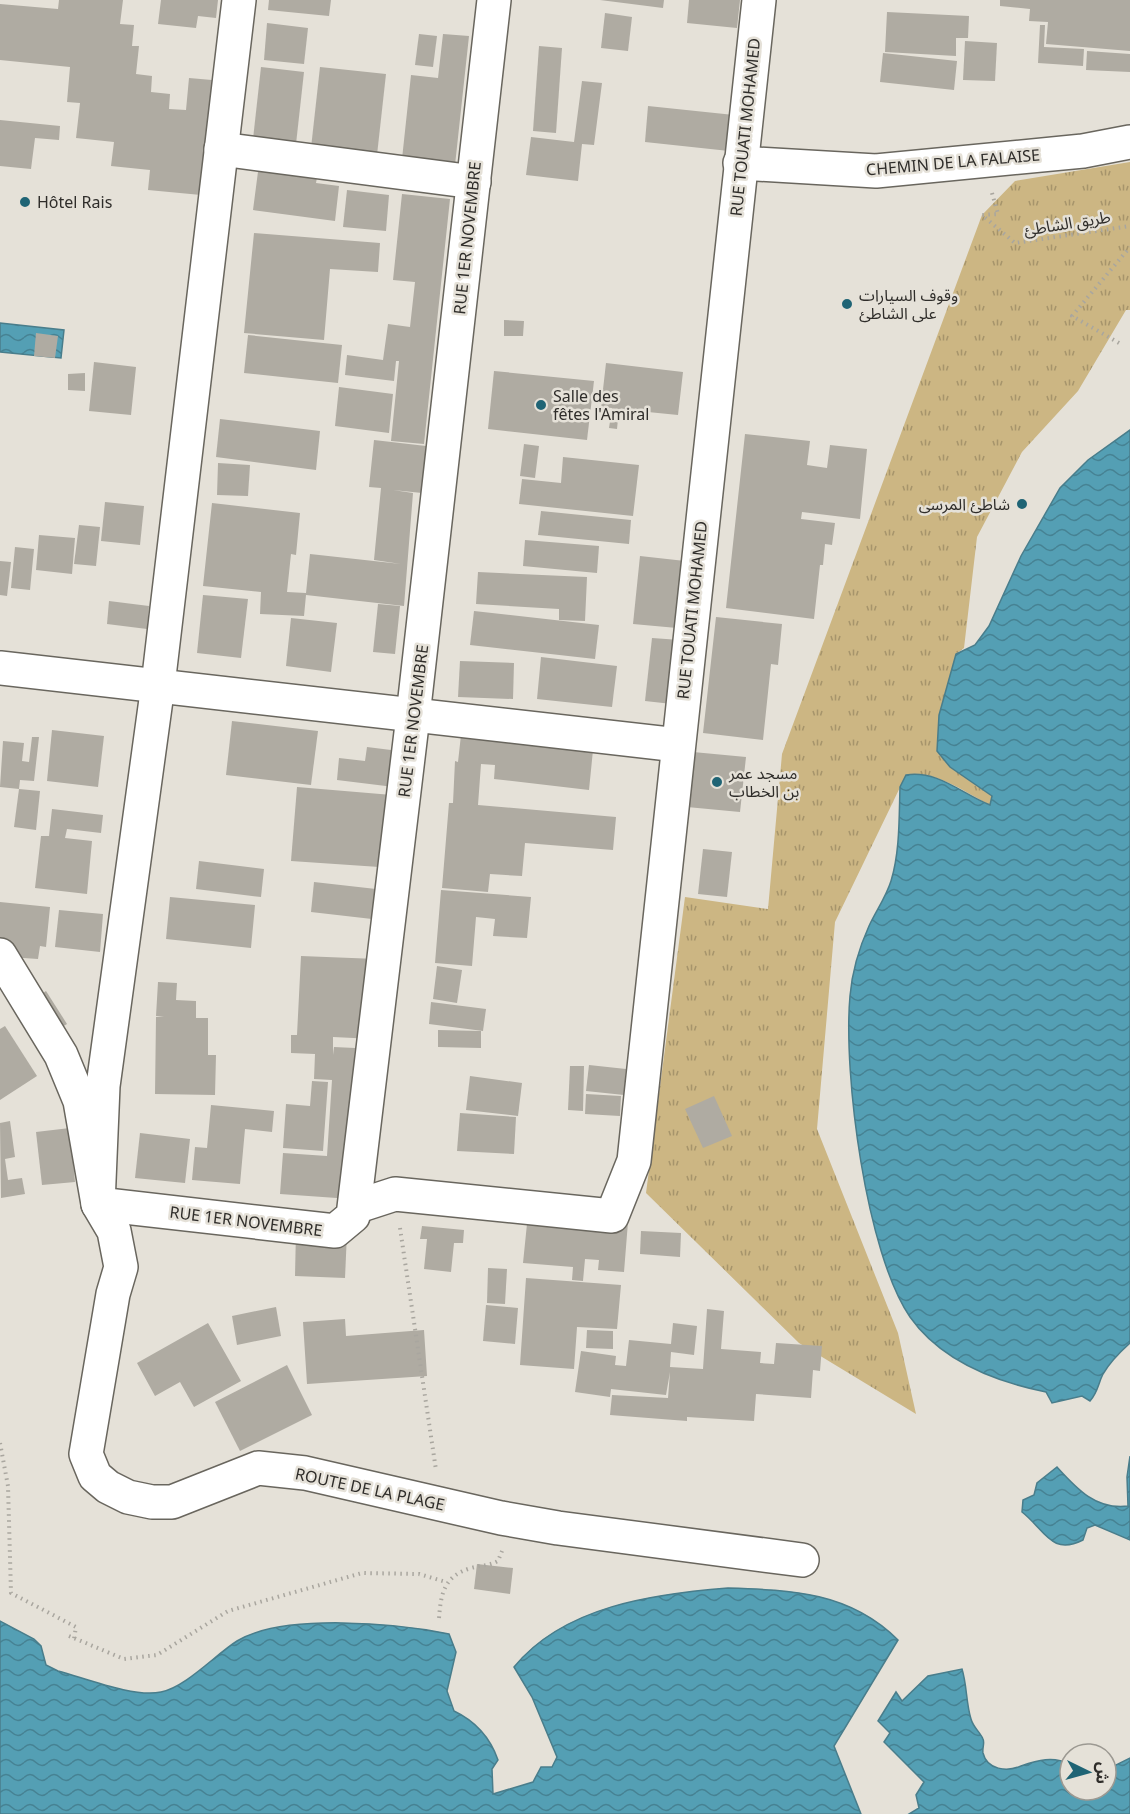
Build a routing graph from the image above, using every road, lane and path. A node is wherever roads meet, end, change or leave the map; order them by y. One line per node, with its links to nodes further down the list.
1 (239, 0): 5 (street)
2 (494, 0): 8 (street, RUE 1ER NOVEMBRE)
3 (759, 0): 7 (street, RUE TOUATI MOHAMED)
4 (1130, 142): 6 (street, CHEMIN DE LA FALAISE)
5 (221, 149): 8 (street); 13 (street)
6 (981, 161): 7 (street, CHEMIN DE LA FALAISE); 9 (path, طريق الشاطئ)
7 (740, 163): 15 (street, RUE TOUATI MOHAMED)
8 (474, 182): 14 (street, RUE 1ER NOVEMBRE)
9 (1130, 226)
10 (1130, 247): 11 (path)
11 (1119, 343)
12 (0, 668): 13 (street)
13 (158, 685): 14 (street); 18 (street)
14 (413, 716): 15 (street); 19 (street, RUE 1ER NOVEMBRE)
15 (678, 745): 17 (street, RUE TOUATI MOHAMED)
16 (0, 955): 18 (street)
17 (395, 1194): 19 (street); 21 (path)
18 (98, 1204): 19 (street, RUE 1ER NOVEMBRE); 21 (street, ROUTE DE LA PLAGE)
19 (355, 1207)
20 (0, 1443): 27 (path)
21 (441, 1504): 22 (street, ROUTE DE LA PLAGE)
22 (501, 1518): 23 (street, ROUTE DE LA PLAGE); 24 (path)
23 (802, 1560)
24 (446, 1582): 25 (path); 27 (path)
25 (439, 1618)
26 (69, 1636): 27 (path)
27 (74, 1638)

